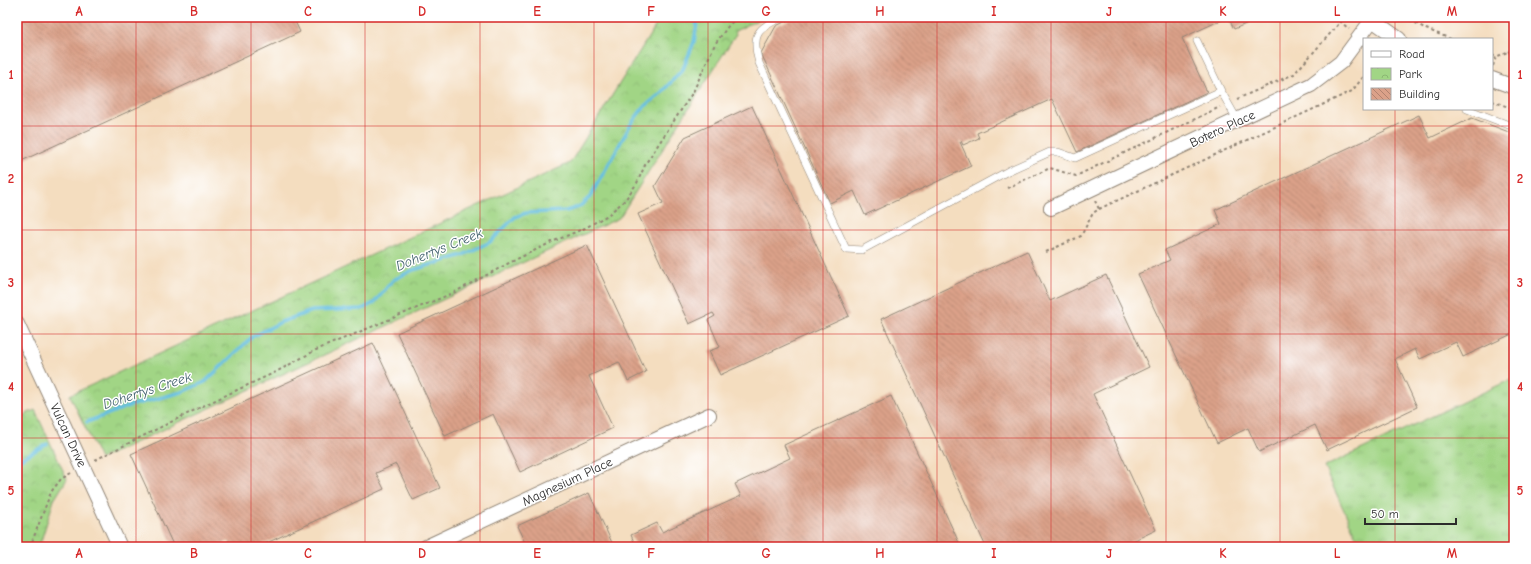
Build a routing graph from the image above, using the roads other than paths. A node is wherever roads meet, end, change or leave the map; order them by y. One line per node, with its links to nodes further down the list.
1 (782, 17): 7 (lane)
2 (1370, 18): 3 (street); 9 (street, Botero Place)
3 (1398, 38)
4 (1196, 41): 7 (lane)
5 (1493, 79): 6 (street)
6 (1514, 87)
7 (1221, 91): 9 (lane)
8 (1471, 110): 10 (lane)
9 (1238, 121): 11 (street, Botero Place)
10 (1514, 126)
11 (1052, 208)
12 (17, 324): 14 (street, Vulcan Drive)
13 (709, 415): 15 (street, Magnesium Place)
14 (120, 547)
15 (426, 547)

